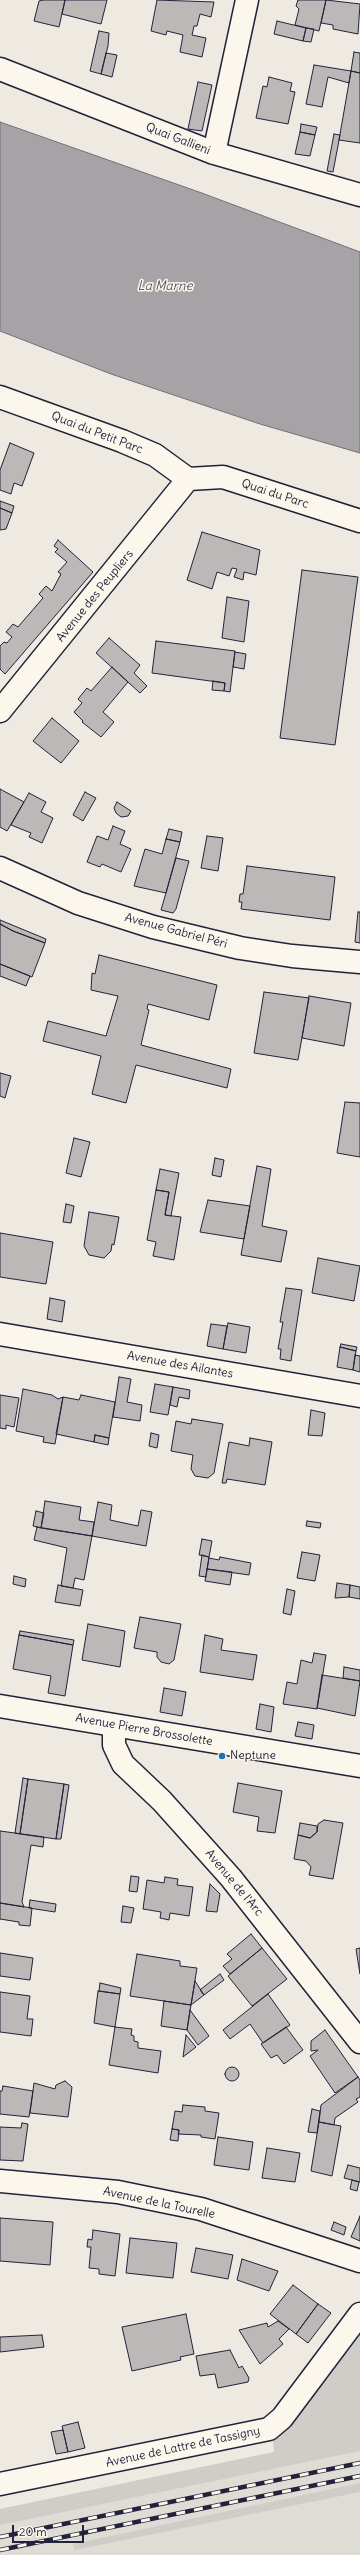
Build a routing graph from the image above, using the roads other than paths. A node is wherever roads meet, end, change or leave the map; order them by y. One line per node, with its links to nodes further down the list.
1 (247, 0): 3 (street)
2 (0, 69): 3 (street, Quai Gallieni)
3 (214, 153): 4 (street, Quai Gallieni)
4 (360, 195)
5 (0, 397): 6 (street, Quai du Petit Parc)
6 (188, 479): 7 (street, Quai du Parc); 8 (street, Avenue des Peupliers)
7 (360, 521)
8 (0, 711)
9 (0, 868): 10 (street, Avenue Gabriel Péri)
10 (360, 962)
11 (0, 1334): 12 (street, Avenue des Ailantes)
12 (360, 1396)
13 (0, 1706): 14 (street, Avenue Pierre Brossolette)
14 (114, 1726): 15 (street, Avenue Pierre Brossolette); 16 (street, Avenue de l'Arc)
15 (360, 1766)
16 (360, 2042)
17 (0, 2181): 18 (street, Avenue de la Tourelle)
18 (360, 2261)
19 (360, 2314): 20 (street, Avenue de Lattre de Tassigny)
20 (0, 2484)

